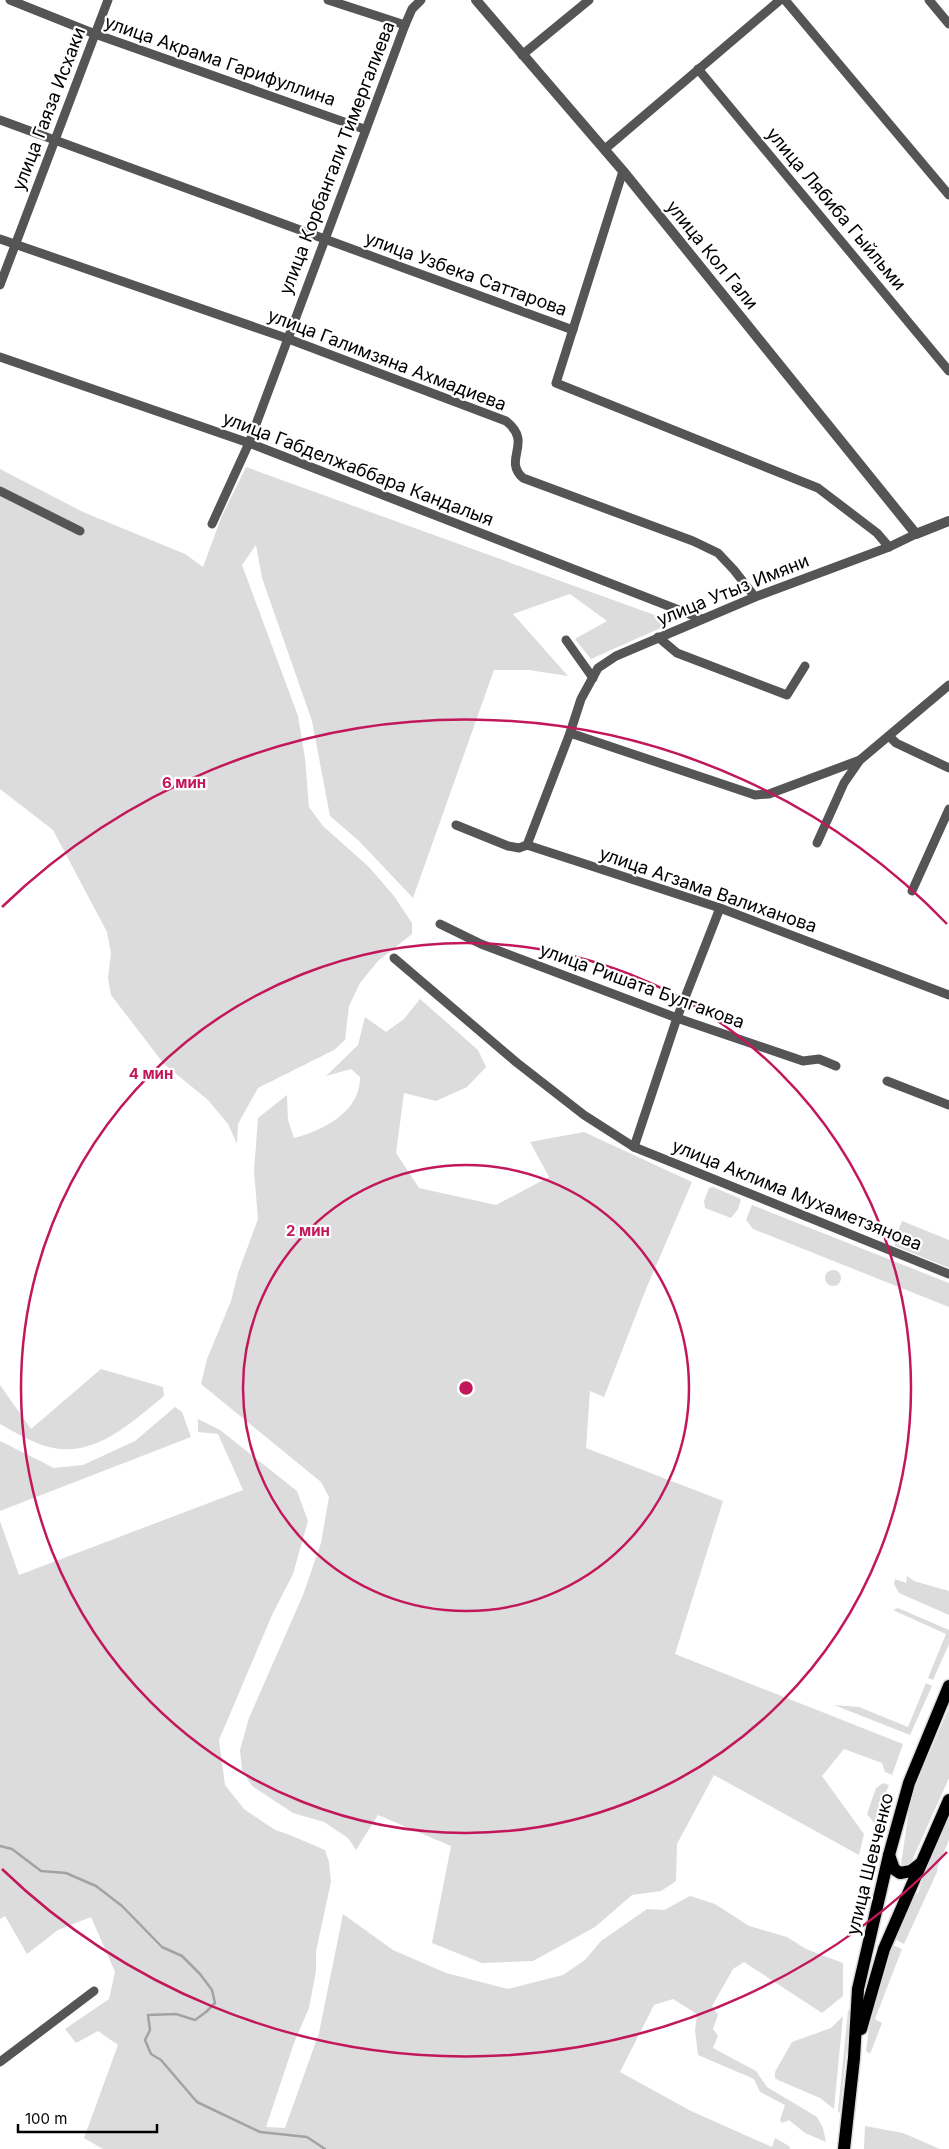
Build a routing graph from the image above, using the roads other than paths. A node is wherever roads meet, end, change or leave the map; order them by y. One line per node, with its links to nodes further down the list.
1 (10, 0): 12 (street, улица Акрама Гарифуллина)
2 (108, 0): 12 (street, улица Гаяза Исхаки)
3 (328, 0): 11 (street)
4 (421, 0): 11 (street, улица Корбангали Тимергалиева)
5 (476, 0): 13 (street, улица Кол Гали)
6 (588, 0): 13 (street)
7 (780, 0): 14 (street)
8 (785, 0): 20 (street)
9 (929, 0): 10 (street)
10 (949, 24)
11 (405, 25): 16 (street, улица Корбангали Тимергалиева)
12 (95, 34): 16 (street, улица Акрама Гарифуллина); 17 (street, улица Гаяза Исхаки)
13 (522, 55): 18 (street, улица Кол Гали)
14 (698, 69): 18 (street); 28 (street, улица Лябиба Гыйльми)
15 (0, 120): 17 (street, улица Узбека Саттарова)
16 (364, 129): 22 (street, улица Корбангали Тимергалиева)
17 (55, 140): 22 (street, улица Узбека Саттарова); 23 (street, улица Гаяза Исхаки)
18 (605, 149): 19 (street, улица Кол Гали)
19 (623, 171): 25 (street); 34 (street, улица Кол Гали)
20 (949, 195)
21 (0, 239): 23 (street, улица Галимзяна Ахмадиева)
22 (323, 240): 25 (street, улица Узбека Саттарова); 26 (street, улица Корбангали Тимергалиева)
23 (15, 245): 24 (street, улица Гаяза Исхаки); 26 (street, улица Галимзяна Ахмадиева)
24 (0, 285)
25 (573, 330): 35 (street, улица Узбека Саттарова)
26 (286, 338): 29 (street, улица Корбангали Тимергалиева); 36 (street, улица Галимзяна Ахмадиева)
27 (0, 357): 29 (street, улица Габделжаббара Кандалыя)
28 (949, 371)
29 (248, 443): 32 (street, улица Корбангали Тимергалиева); 37 (street, улица Габделжаббара Кандалыя)
30 (0, 491): 33 (street)
31 (949, 521): 34 (street, улица Утыз Имяни)
32 (212, 524)
33 (80, 531)
34 (916, 534): 35 (street, улица Утыз Имяни)
35 (889, 547): 36 (street, улица Утыз Имяни)
36 (755, 597): 37 (street, улица Утыз Имяни)
37 (702, 619): 38 (street, улица Утыз Имяни)
38 (658, 637): 40 (street); 41 (street, улица Утыз Имяни)
39 (566, 640): 41 (street)
40 (805, 666)
41 (593, 678): 43 (street, улица Утыз Имяни)
42 (949, 685): 44 (street)
43 (570, 733): 45 (street); 50 (street, улица Утыз Имяни)
44 (889, 736): 45 (street); 46 (street)
45 (860, 760): 49 (street)
46 (949, 768)
47 (949, 809): 51 (street)
48 (456, 825): 50 (street, улица Агзама Валиханова)
49 (817, 843)
50 (527, 845): 52 (street, улица Агзама Валиханова)
51 (912, 890)
52 (720, 908): 55 (street, улица Агзама Валиханова); 56 (street)
53 (440, 924): 56 (street, улица Ришата Булгакова)
54 (394, 958): 60 (street, улица Аклима Мухаметзянова)
55 (949, 996)
56 (677, 1018): 57 (street, улица Ришата Булгакова); 60 (street)
57 (836, 1066)
58 (887, 1081): 59 (street)
59 (949, 1105)
60 (634, 1147): 61 (street, улица Аклима Мухаметзянова)
61 (949, 1274)
62 (949, 1686): 64 (main road, улица Шевченко)
63 (949, 1800): 65 (main road, улица Шевченко)
64 (889, 1855): 65 (main road); 66 (main road, улица Шевченко)
65 (922, 1862): 68 (main road, улица Шевченко)
66 (858, 1989): 68 (main road); 69 (main road, улица Шевченко)
67 (94, 1991): 70 (street)
68 (872, 1991): 69 (main road, улица Шевченко)
69 (854, 2058): 71 (main road, улица Шевченко)
70 (0, 2062)
71 (844, 2149)

